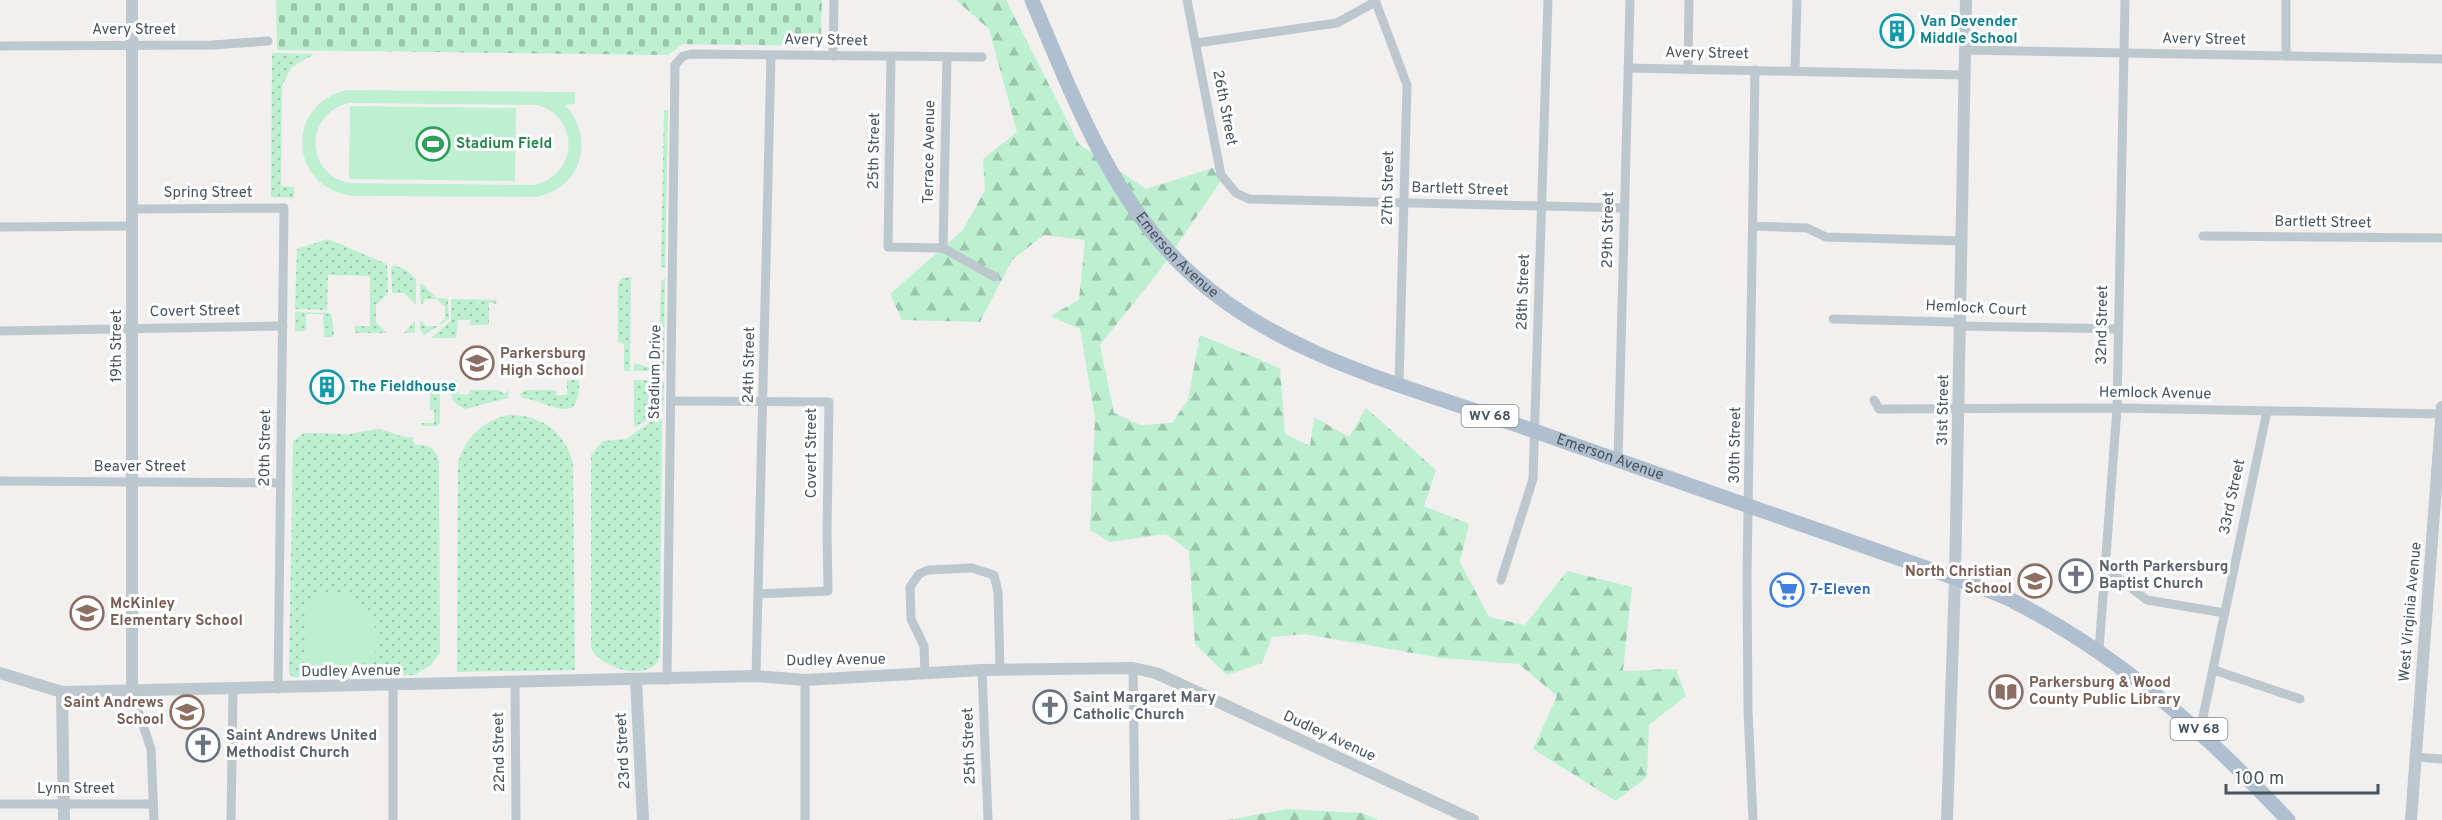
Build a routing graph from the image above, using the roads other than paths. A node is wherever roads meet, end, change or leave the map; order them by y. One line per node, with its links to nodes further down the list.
1 (132, 0): 15 (street, 19th Street)
2 (834, 0): 20 (street)
3 (1032, 0): 52 (main road, Emerson Avenue / WV 68)
4 (1187, 0): 14 (street, 26th Street)
5 (1548, 0): 34 (street, 28th Street)
6 (1630, 0): 27 (street, 29th Street)
7 (1689, 0): 28 (street)
8 (1797, 0): 30 (street)
9 (1966, 0): 17 (street, 31st Street)
10 (2125, 0): 18 (street, 32nd Street)
11 (2286, 0): 22 (street)
12 (1375, 1): 14 (street); 33 (street, 27th Street)
13 (268, 41): 15 (street, Avery Street)
14 (1196, 43): 32 (street, 26th Street)
15 (132, 45): 16 (street, Avery Street); 37 (street, 19th Street)
16 (0, 46)
17 (1965, 50): 18 (street, Avery Street); 31 (street, 31st Street)
18 (2124, 53): 22 (street, Avery Street); 50 (street, 32nd Street)
19 (771, 55): 20 (street, Avery Street); 26 (street, Avery Street); 55 (street, 24th Street)
20 (833, 56): 21 (street, Avery Street)
21 (891, 56): 23 (street, Avery Street); 44 (street, 25th Street)
22 (2286, 56): 25 (street, Avery Street)
23 (947, 57): 24 (street, Avery Street); 44 (street, Terrace Avenue)
24 (982, 57)
25 (2442, 60)
26 (675, 65): 54 (street, Stadium Drive)
27 (1628, 68): 28 (street, Avery Street); 36 (street, 29th Street)
28 (1688, 69): 29 (street, Avery Street)
29 (1755, 70): 30 (street, Avery Street); 39 (street, 30th Street)
30 (1795, 71): 31 (street, Avery Street)
31 (1965, 75): 43 (street, 31st Street)
32 (1259, 199): 33 (street, Bartlett Street)
33 (1404, 203): 34 (street, Bartlett Street); 52 (street, 27th Street)
34 (1542, 207): 36 (street, Bartlett Street); 61 (street, 28th Street)
35 (284, 208): 37 (street, Spring Street); 47 (street, 20th Street)
36 (1625, 208): 62 (street, 29th Street)
37 (132, 209): 38 (street, 19th Street)
38 (132, 226): 40 (street); 49 (street, 19th Street)
39 (1753, 226): 43 (street); 66 (street, 30th Street)
40 (0, 227)
41 (2203, 236): 42 (street, Bartlett Street)
42 (2442, 238)
43 (1962, 241): 48 (street, 31st Street)
44 (943, 248): 45 (street)
45 (995, 276)
46 (1833, 319): 48 (street, Hemlock Court)
47 (283, 326): 49 (street, Covert Street); 65 (street, 20th Street)
48 (1960, 326): 50 (street, Hemlock Court); 56 (street, 31st Street)
49 (132, 328): 51 (street, Covert Street); 64 (street, 19th Street)
50 (2118, 329): 58 (street, 32nd Street)
51 (0, 331)
52 (1399, 384): 61 (main road, Emerson Avenue / WV 68)
53 (1874, 400): 56 (street, Hemlock Avenue)
54 (671, 401): 55 (street, Covert Street); 81 (street, Stadium Drive)
55 (764, 401): 70 (street, 24th Street); 70 (street, Covert Street)
56 (1959, 407): 58 (street, Hemlock Avenue); 68 (street, 31st Street)
57 (2442, 407): 60 (street, West Virginia Avenue)
58 (2117, 408): 59 (street, Hemlock Avenue); 67 (street, 32nd Street)
59 (2267, 411): 60 (street, Hemlock Avenue); 71 (street, 33rd Street)
60 (2442, 414): 91 (street, West Virginia Avenue)
61 (1535, 431): 62 (main road, Emerson Avenue / WV 68); 69 (street, 28th Street)
62 (1618, 460): 66 (main road, Emerson Avenue / WV 68)
63 (0, 481): 64 (street, Beaver Street)
64 (132, 482): 65 (street, Beaver Street); 88 (street, 19th Street)
65 (281, 483): 85 (street, 20th Street)
66 (1750, 506): 68 (main road, Emerson Avenue / WV 68); 106 (street, 30th Street)
67 (2105, 568): 71 (street); 72 (street, 32nd Street)
68 (1955, 578): 72 (main road, Emerson Avenue / WV 68); 107 (street, 31st Street)
69 (1501, 580)
70 (758, 594): 79 (street, 24th Street)
71 (2225, 613): 76 (street, 33rd Street)
72 (2099, 650): 90 (main road, Emerson Avenue / WV 68)
73 (1132, 668): 75 (street, Dudley Avenue); 104 (street); 105 (street, Dudley Avenue)
74 (982, 670): 75 (street, Dudley Avenue); 78 (street, Dudley Avenue); 103 (street, 25th Street)
75 (1000, 670): 78 (street)
76 (2214, 670): 89 (street); 90 (street, 33rd Street)
77 (0, 672): 87 (street, Dudley Avenue)
78 (925, 673): 82 (street, Dudley Avenue)
79 (756, 676): 81 (street, Dudley Avenue); 82 (street, Dudley Avenue)
80 (636, 680): 81 (street, Dudley Avenue); 83 (street, Dudley Avenue); 101 (street, 23rd Street)
81 (667, 680)
82 (805, 680): 102 (street)
83 (515, 683): 84 (street, Dudley Avenue); 100 (street, 22nd Street)
84 (393, 686): 85 (street, Dudley Avenue); 99 (street)
85 (278, 688): 86 (street, Dudley Avenue)
86 (233, 690): 88 (street, Dudley Avenue); 98 (street)
87 (62, 692): 88 (street, Dudley Avenue); 94 (street)
88 (132, 692): 95 (street)
89 (2300, 699)
90 (2200, 730): 108 (main road, Emerson Avenue / WV 68)
91 (2414, 757): 92 (street); 109 (street, West Virginia Avenue)
92 (2442, 759)
93 (0, 804): 94 (street, Lynn Street)
94 (64, 804): 95 (street, Lynn Street); 96 (street)
95 (153, 804): 97 (street)
96 (64, 820)
97 (154, 820)
98 (231, 820)
99 (393, 820)
100 (516, 820)
101 (643, 820)
102 (805, 820)
103 (988, 820)
104 (1135, 820)
105 (1473, 820)
106 (1753, 820)
107 (1947, 820)
108 (2288, 820)
109 (2411, 820)

